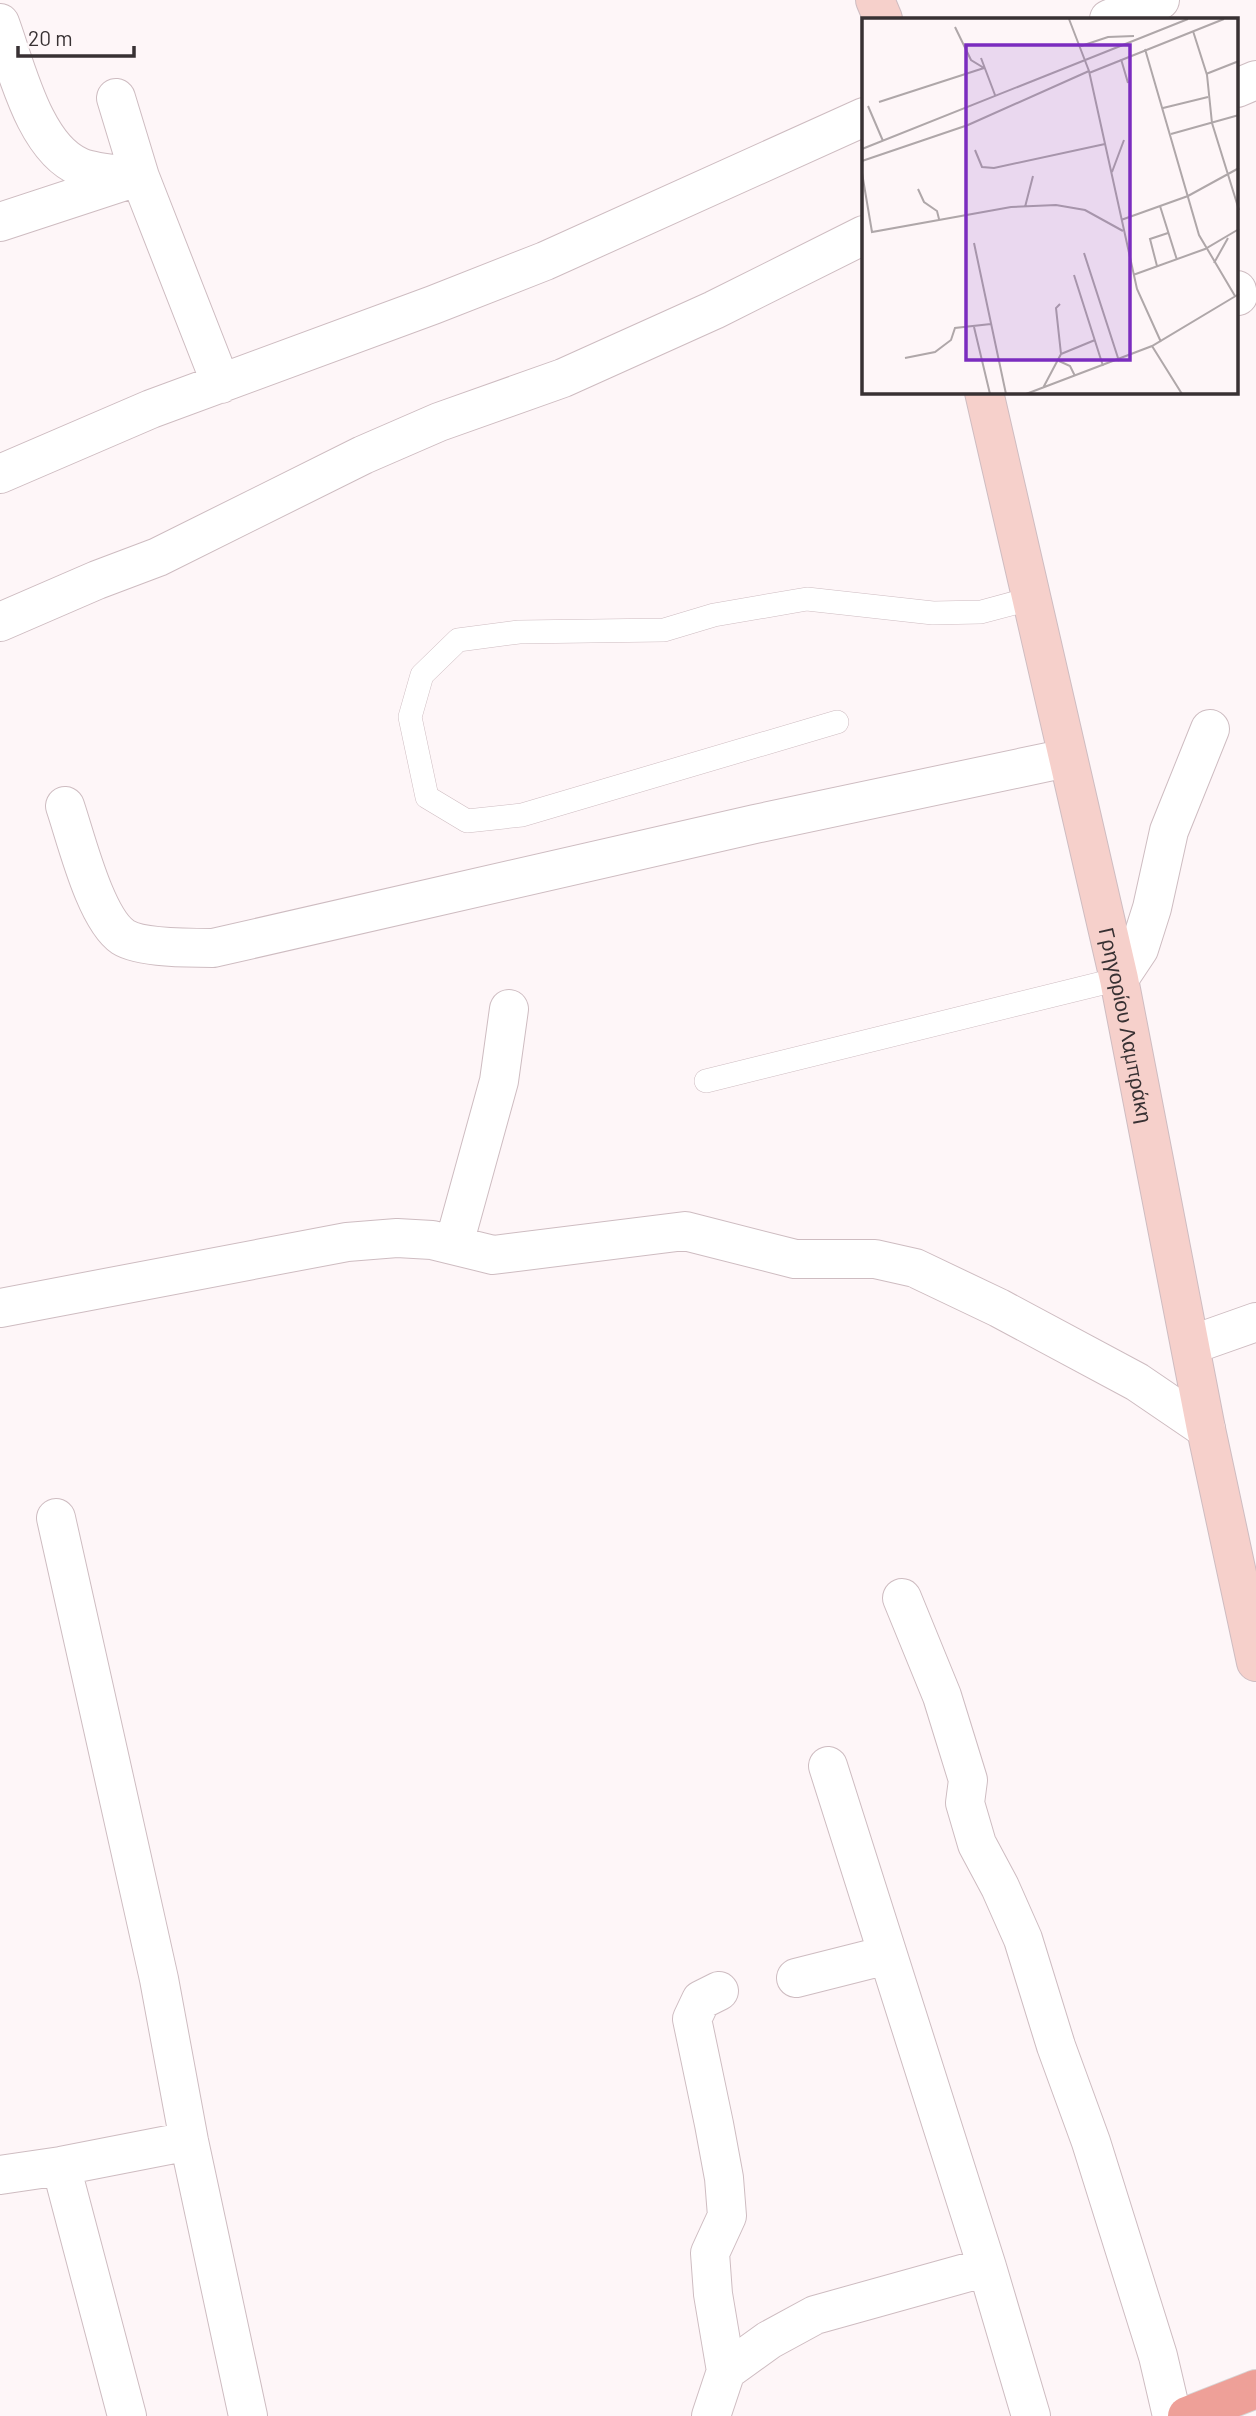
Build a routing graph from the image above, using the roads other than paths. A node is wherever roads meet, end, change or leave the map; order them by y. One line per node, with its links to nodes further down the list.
1 (1160, 0): 2 (street)
2 (1112, 18)
3 (0, 23): 8 (street)
4 (1256, 80): 5 (street)
5 (1238, 88)
6 (116, 98): 8 (street)
7 (862, 118): 11 (street)
8 (140, 177): 9 (street); 11 (street)
9 (0, 222)
10 (862, 236): 15 (street)
11 (221, 384): 13 (street)
12 (984, 394): 14 (street, Γρηγορίου Λαμπράκη)
13 (0, 474)
14 (1033, 598): 16 (lane); 18 (street, Γρηγορίου Λαμπράκη)
15 (0, 622)
16 (837, 722)
17 (1210, 729): 20 (street)
18 (1067, 758): 19 (street); 20 (street, Γρηγορίου Λαμπράκη)
19 (65, 806)
20 (1119, 979): 22 (lane); 26 (street, Γρηγορίου Λαμπράκη)
21 (509, 1009): 23 (street)
22 (706, 1081)
23 (454, 1244): 24 (street); 27 (street)
24 (0, 1308)
25 (1256, 1322): 26 (street)
26 (1191, 1345): 27 (street, Γρηγορίου Λαμπράκη)
27 (1206, 1429): 30 (street, Γρηγορίου Λαμπράκη)
28 (56, 1518): 35 (street)
29 (902, 1598): 45 (street)
30 (1256, 1662)
31 (828, 1766): 32 (street)
32 (887, 1955): 33 (street); 38 (street)
33 (796, 1978)
34 (719, 1991): 39 (street)
35 (189, 2141): 36 (street); 42 (street)
36 (61, 2166): 37 (street); 41 (street)
37 (0, 2175)
38 (987, 2267): 39 (street); 44 (street)
39 (726, 2371): 43 (street)
40 (1256, 2389): 46 (main road)
41 (127, 2416)
42 (248, 2416)
43 (711, 2416)
44 (1031, 2416)
45 (1172, 2416)
46 (1186, 2416)

